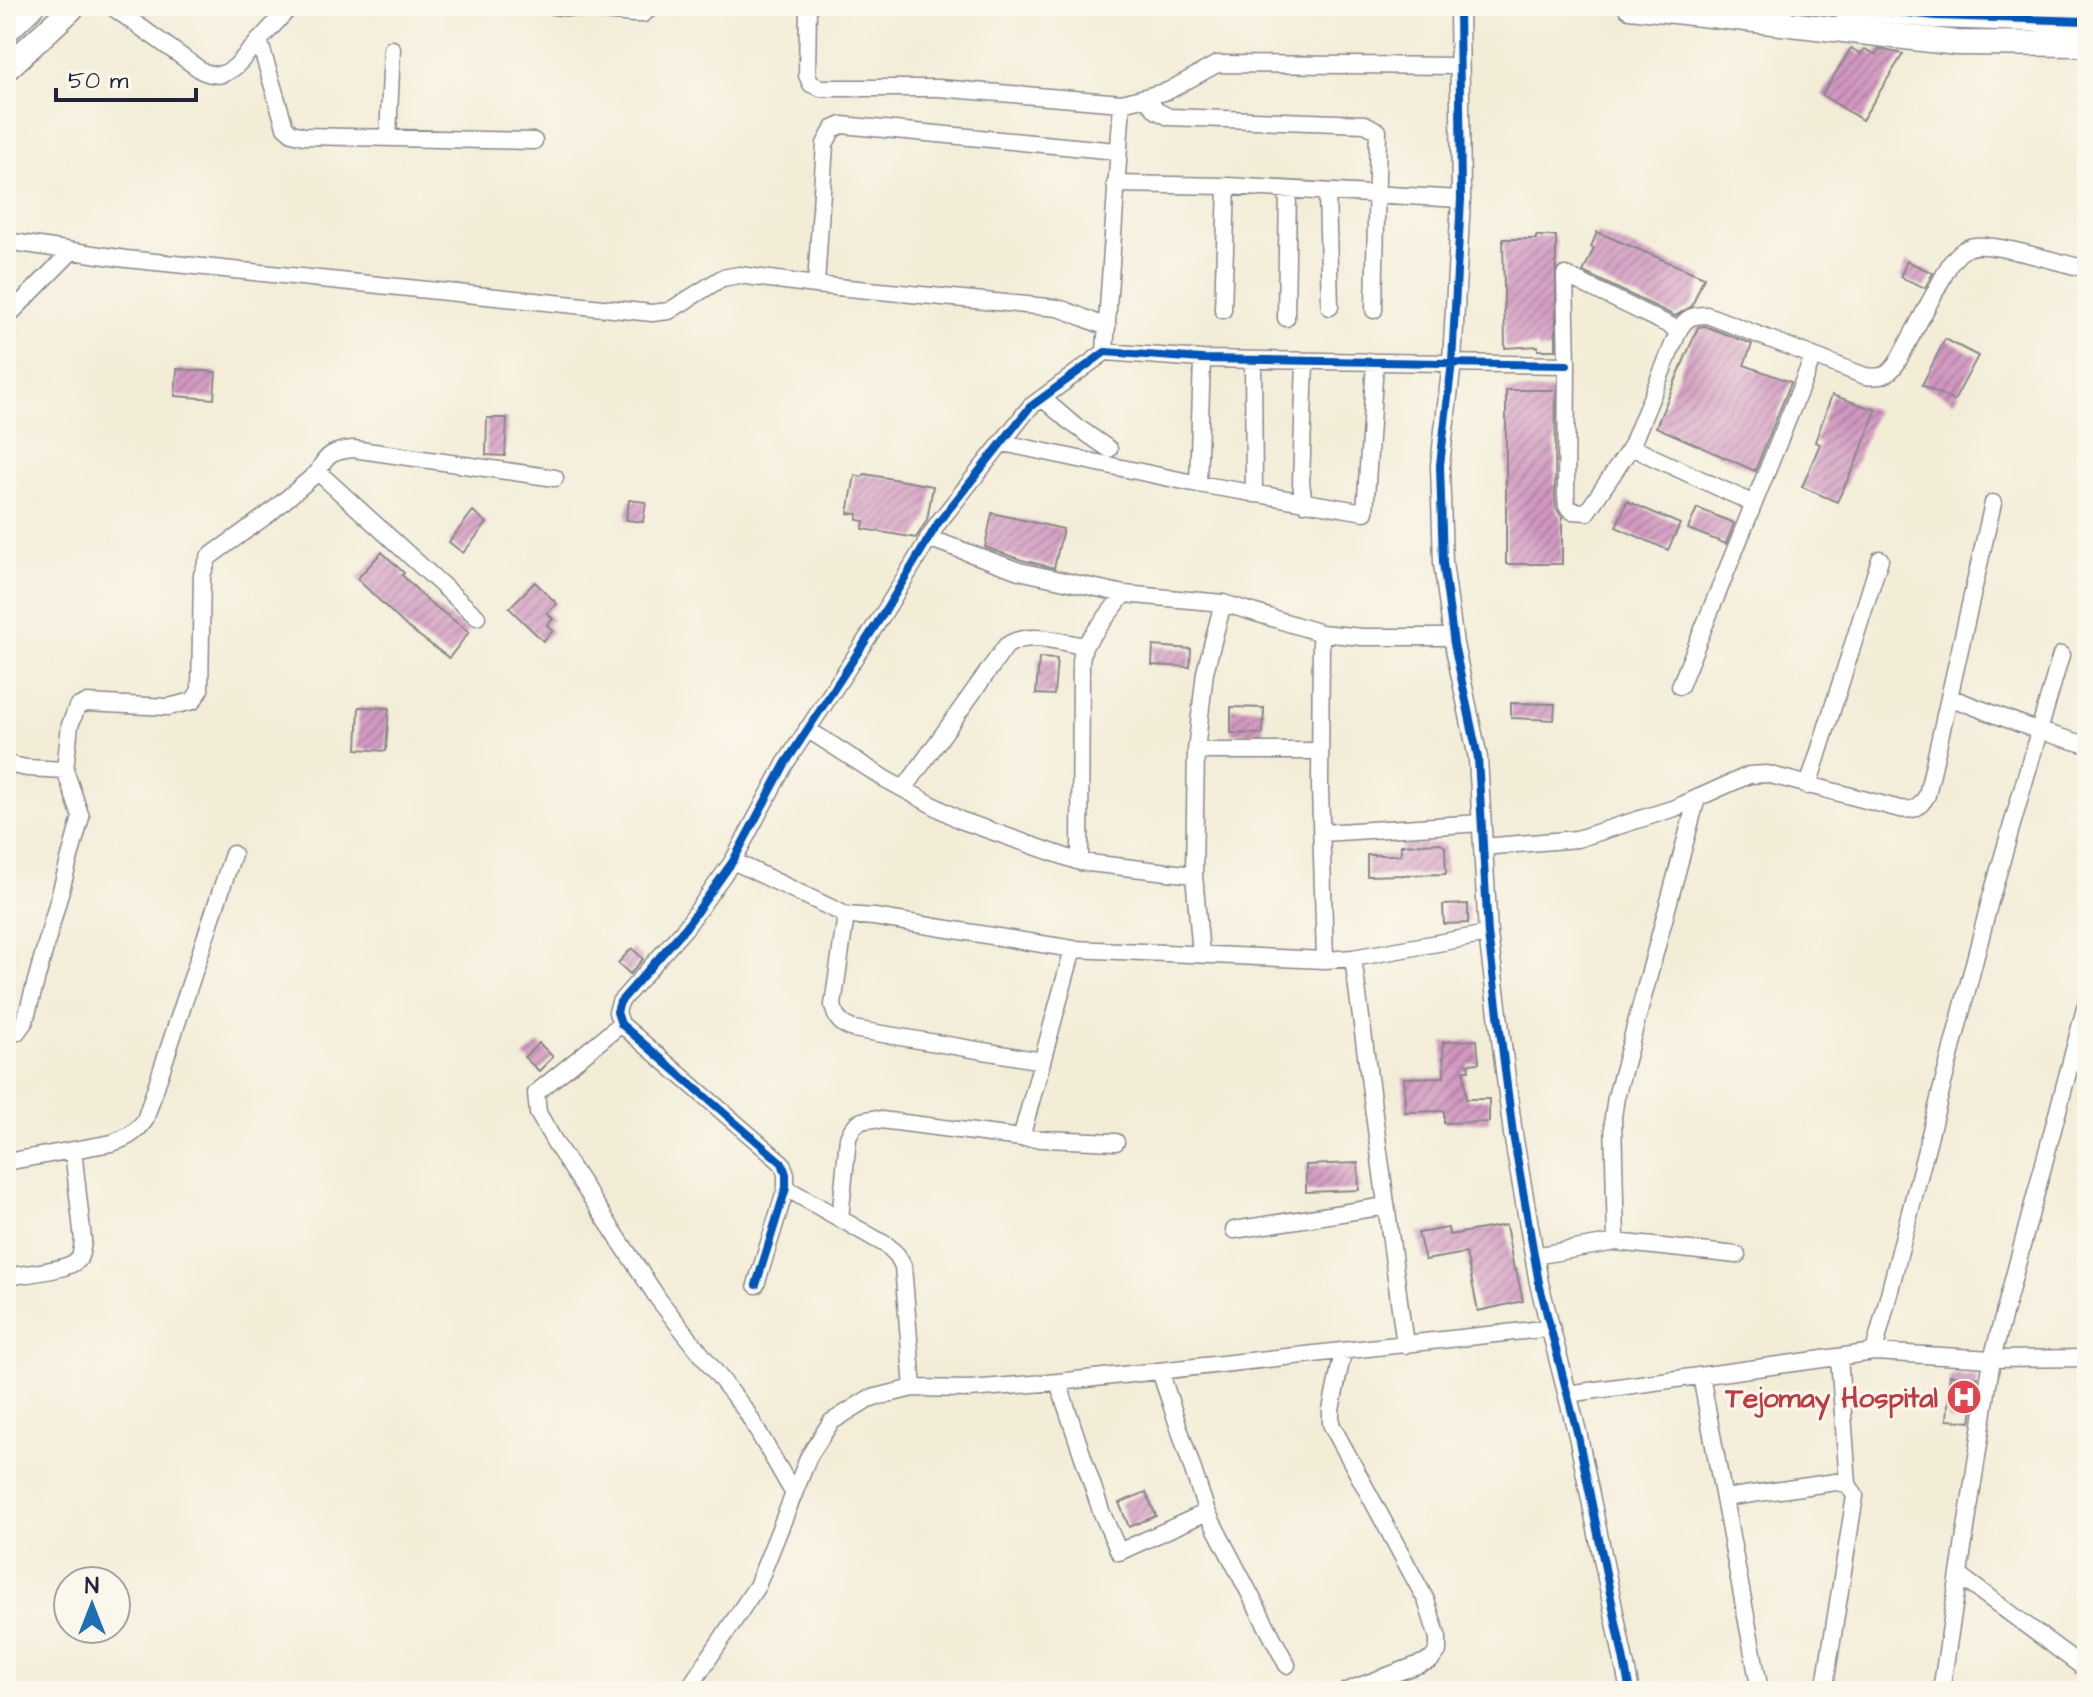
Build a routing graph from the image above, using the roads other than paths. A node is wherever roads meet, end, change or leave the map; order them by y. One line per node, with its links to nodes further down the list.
1 (32, 6): 13 (main road)
2 (74, 6): 18 (main road)
3 (111, 6): 14 (street)
4 (291, 6): 14 (street)
5 (553, 6): 6 (street)
6 (561, 6): 7 (street)
7 (653, 6)
8 (1459, 6): 17 (street)
9 (1630, 6): 15 (main road)
10 (1842, 6): 12 (main road)
11 (808, 8): 20 (street)
12 (2087, 21)
13 (6, 31)
14 (259, 40): 21 (street)
15 (2087, 44)
16 (392, 49): 21 (street)
17 (1459, 66): 19 (street); 29 (street)
18 (6, 69)
19 (1145, 98): 20 (street); 28 (street)
20 (1122, 103): 23 (street)
21 (388, 137): 22 (street)
22 (534, 141)
23 (1117, 151): 24 (street); 33 (street)
24 (1115, 184): 25 (street); 39 (street)
25 (1227, 186): 26 (street); 35 (street)
26 (1288, 190): 27 (street); 38 (street)
27 (1327, 192): 28 (street); 34 (street)
28 (1375, 194): 29 (street); 36 (street)
29 (1461, 199): 46 (street)
30 (6, 241): 31 (street)
31 (71, 252): 33 (street); 37 (street)
32 (2087, 269): 42 (street)
33 (816, 285): 39 (street)
34 (1330, 307)
35 (1223, 310)
36 (1374, 310)
37 (6, 318)
38 (1286, 318)
39 (1107, 327): 41 (street)
40 (1679, 330): 42 (street); 48 (street); 51 (street)
41 (1105, 352): 43 (street); 49 (street)
42 (1813, 357): 60 (street)
43 (1202, 359): 44 (street); 56 (street)
44 (1253, 360): 45 (street); 57 (street)
45 (1305, 361): 47 (street); 55 (street)
46 (1452, 362): 47 (street); 48 (street); 68 (street)
47 (1375, 363): 59 (street)
48 (1567, 365): 51 (street)
49 (1042, 398): 50 (street); 52 (street)
50 (1003, 443): 56 (street); 62 (street)
51 (1631, 447): 60 (street)
52 (1109, 449)
53 (318, 472): 54 (street); 66 (street); 79 (street)
54 (555, 478)
55 (1301, 483): 58 (street); 59 (street)
56 (1198, 484): 57 (street)
57 (1254, 494): 58 (street)
58 (1278, 496): 59 (street)
59 (1304, 503)
60 (1752, 503): 71 (street)
61 (1993, 503): 72 (street)
62 (928, 538): 64 (street); 73 (street)
63 (1880, 559): 80 (street)
64 (1124, 594): 65 (street); 69 (street)
65 (1223, 603): 67 (street); 76 (street)
66 (477, 617)
67 (1321, 633): 68 (street); 77 (street)
68 (1453, 637): 83 (street)
69 (1084, 646): 81 (street); 88 (street)
70 (2061, 655): 74 (street)
71 (1680, 686)
72 (1949, 697): 74 (street); 80 (street)
73 (807, 729): 81 (street); 87 (street)
74 (2039, 731): 75 (street); 116 (street)
75 (2087, 745)
76 (1196, 751): 77 (street); 89 (street)
77 (1320, 751): 84 (street)
78 (6, 764): 79 (street)
79 (65, 770): 98 (street)
80 (1808, 786): 82 (street)
81 (904, 789): 88 (street)
82 (1697, 798): 85 (street); 108 (street)
83 (1482, 823): 84 (street); 85 (street)
84 (1322, 833): 95 (street)
85 (1483, 847): 91 (street)
86 (233, 854): 102 (street)
87 (733, 861): 90 (street); 97 (street)
88 (1080, 862): 89 (street)
89 (1194, 875): 93 (street)
90 (846, 915): 92 (street); 99 (street)
91 (1488, 934): 94 (street); 110 (street)
92 (1073, 949): 93 (street); 99 (street)
93 (1201, 954): 95 (street)
94 (1353, 958): 95 (street); 105 (street)
95 (1325, 960)
96 (2087, 1001): 119 (street)
97 (621, 1024): 104 (street); 126 (street)
98 (6, 1035)
99 (1042, 1061): 100 (street)
100 (1021, 1138): 101 (street); 106 (street)
101 (1116, 1142)
102 (73, 1150): 103 (street); 111 (street)
103 (6, 1162)
104 (786, 1188): 106 (street); 112 (street)
105 (1386, 1206): 107 (street); 114 (street)
106 (840, 1219): 123 (street)
107 (1234, 1230)
108 (1616, 1242): 109 (street); 110 (street)
109 (1737, 1255)
110 (1534, 1256): 113 (street)
111 (6, 1277)
112 (756, 1285)
113 (1551, 1328): 114 (street); 124 (street)
114 (1405, 1345): 115 (street)
115 (1343, 1352): 120 (street); 133 (street)
116 (1874, 1352): 117 (street); 119 (street)
117 (1839, 1357): 121 (street); 125 (street)
118 (2087, 1358): 119 (street)
119 (1992, 1359): 129 (street)
120 (1160, 1371): 122 (street); 128 (street)
121 (1701, 1376): 124 (street); 127 (street)
122 (1058, 1382): 123 (street); 128 (street)
123 (913, 1388): 126 (street)
124 (1567, 1394): 134 (street)
125 (1848, 1484): 127 (street); 136 (street)
126 (794, 1494): 132 (street)
127 (1724, 1498): 135 (street)
128 (1207, 1512): 130 (street)
129 (1960, 1576): 131 (street); 137 (street)
130 (1287, 1665)
131 (2080, 1665)
132 (687, 1691)
133 (1346, 1691)
134 (1630, 1691)
135 (1760, 1691)
136 (1824, 1691)
137 (1941, 1691)

